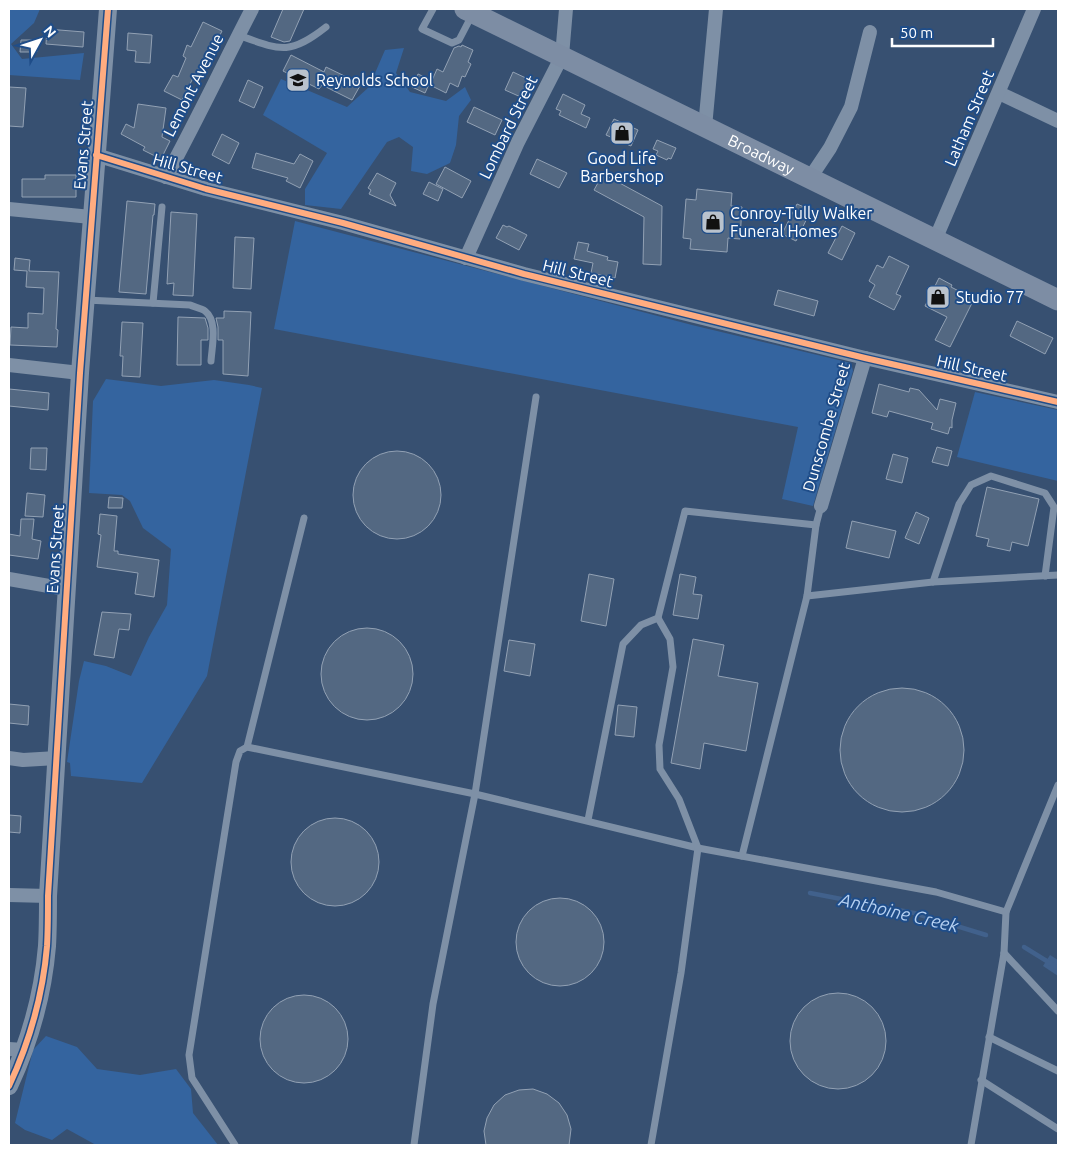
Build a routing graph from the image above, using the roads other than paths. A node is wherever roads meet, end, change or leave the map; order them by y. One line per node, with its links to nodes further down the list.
1 (108, 9): 15 (street, Evans Street)
2 (252, 9): 10 (street, Lemont Avenue)
3 (433, 9): 7 (lane)
4 (566, 9): 11 (street, Lombard Street)
5 (716, 9): 14 (street)
6 (1034, 9): 12 (street, Latham Street)
7 (469, 11): 11 (main road, Broadway)
8 (326, 27): 10 (lane)
9 (870, 32): 17 (street)
10 (238, 35): 16 (street, Lemont Avenue)
11 (562, 56): 14 (main road, Broadway); 22 (street, Lombard Street)
12 (999, 93): 13 (street); 21 (street, Latham Street)
13 (1058, 121)
14 (705, 128): 17 (main road, Broadway)
15 (96, 155): 16 (street, Hill Street); 20 (street, Evans Street)
16 (166, 177): 22 (street, Hill Street)
17 (810, 178): 21 (main road, Broadway)
18 (162, 207): 25 (lane)
19 (9, 209): 20 (street)
20 (91, 217): 23 (street, Evans Street)
21 (935, 240): 24 (main road, Broadway)
22 (466, 258): 26 (street, Hill Street)
23 (85, 300): 25 (lane); 29 (street, Evans Street)
24 (1058, 300)
25 (154, 303): 27 (lane)
26 (865, 358): 31 (street, Hill Street); 32 (street, Dunscombe Street)
27 (211, 361)
28 (9, 365): 29 (street)
29 (80, 373): 39 (street, Evans Street)
30 (536, 397): 46 (lane)
31 (1058, 402)
32 (821, 506): 34 (lane)
33 (304, 518): 42 (lane)
34 (816, 525): 40 (lane); 41 (lane)
35 (1058, 575): 36 (lane)
36 (1045, 576): 38 (lane); 38 (lane)
37 (9, 579): 39 (street)
38 (933, 582): 40 (lane)
39 (66, 589): 44 (street, Evans Street)
40 (807, 596): 49 (lane)
41 (658, 618): 47 (lane); 48 (lane)
42 (247, 747): 46 (lane); 61 (lane)
43 (9, 758): 44 (street)
44 (57, 758): 51 (street, Evans Street)
45 (1058, 785): 52 (lane)
46 (475, 794): 47 (lane); 62 (lane)
47 (588, 820): 48 (lane)
48 (698, 848): 49 (lane); 63 (lane)
49 (742, 856): 52 (lane)
50 (9, 895): 51 (street)
51 (48, 896): 56 (street, Evans Street)
52 (1006, 912): 53 (lane)
53 (1004, 953): 54 (lane); 55 (lane)
54 (1058, 1010)
55 (989, 1037): 57 (lane); 58 (lane)
56 (16, 1050): 59 (street, Evans Street)
57 (1058, 1071)
58 (981, 1080): 60 (lane); 64 (lane)
59 (9, 1086)
60 (1057, 1125)
61 (235, 1144)
62 (414, 1145)
63 (651, 1145)
64 (971, 1145)

